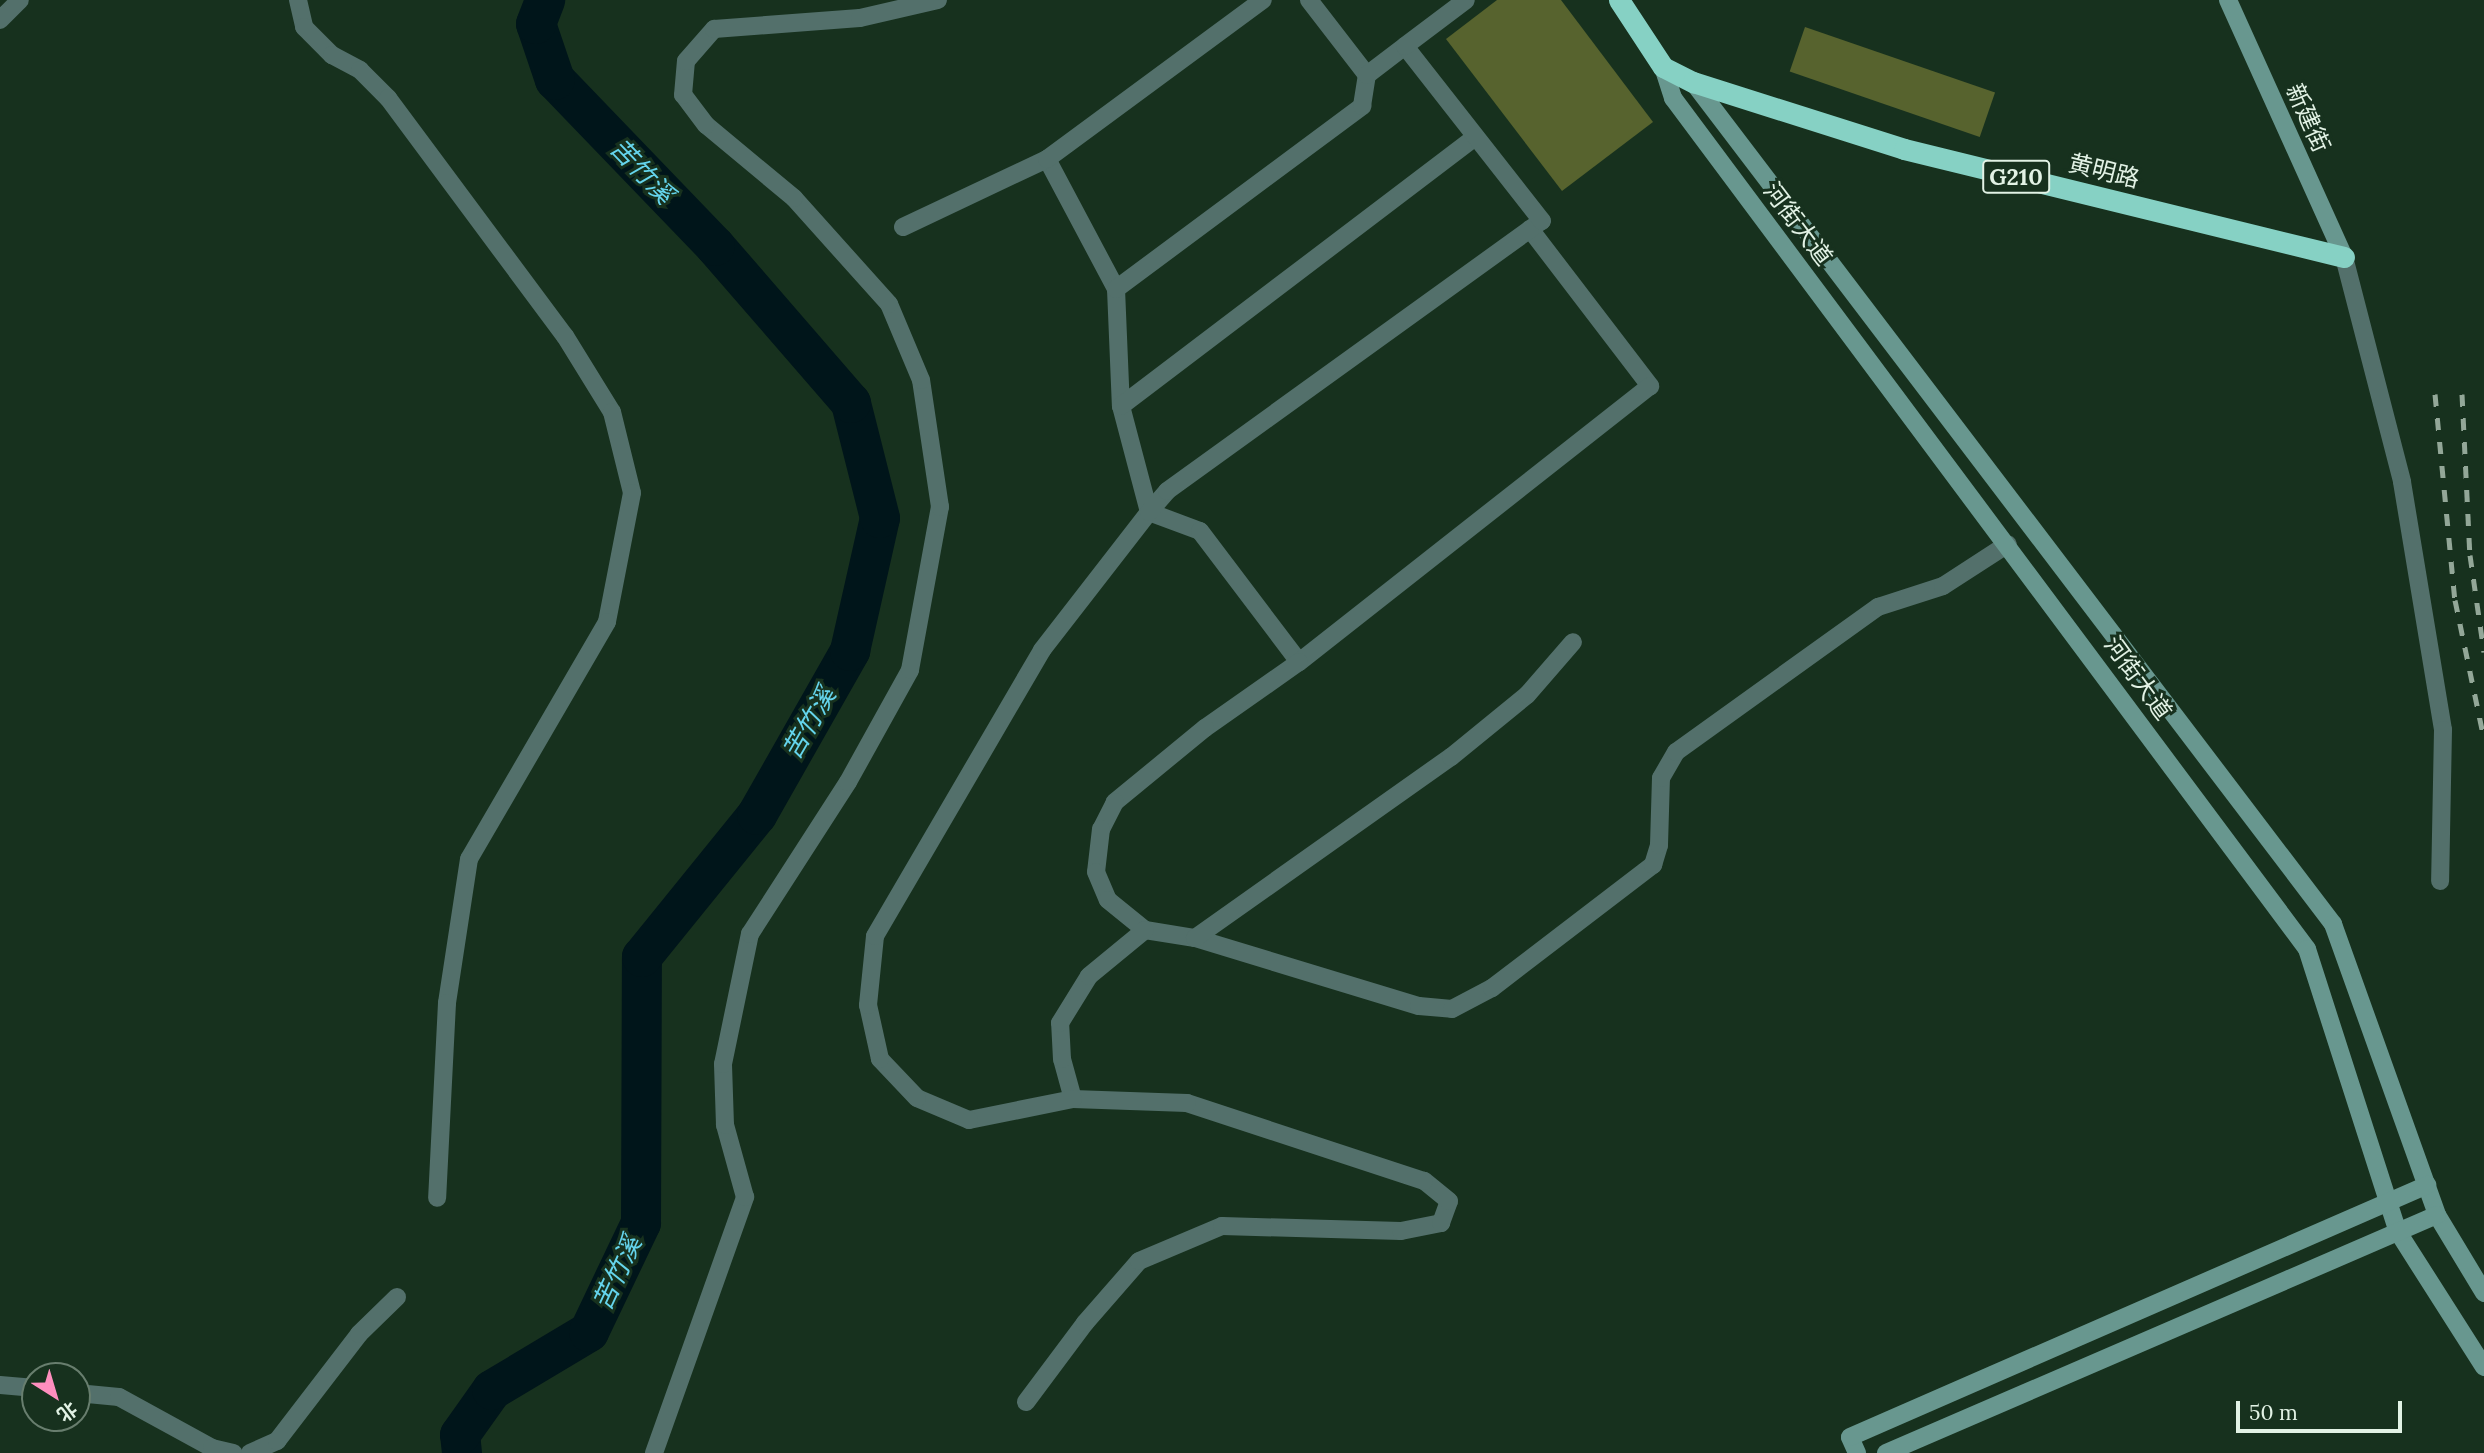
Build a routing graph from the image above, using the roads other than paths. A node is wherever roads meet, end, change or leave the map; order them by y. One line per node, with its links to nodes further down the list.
1 (20, 0): 9 (street)
2 (298, 0): 30 (street)
3 (938, 0): 43 (street)
4 (1264, 0): 15 (street)
5 (1310, 0): 12 (street)
6 (1466, 0): 10 (street)
7 (1619, 0): 11 (highway)
8 (2228, 0): 18 (main road, 新建街)
9 (0, 20)
10 (1405, 46): 12 (street); 14 (street)
11 (1663, 67): 13 (highway, G210); 22 (main road, 河街大道)
12 (1367, 75): 19 (street)
13 (1693, 82): 18 (highway, 黄明路 / G210); 29 (main road, 河街大道)
14 (1476, 137): 17 (street); 20 (street)
15 (1047, 159): 16 (street); 19 (street)
16 (903, 227)
17 (1530, 229): 21 (street); 24 (street)
18 (2344, 257): 25 (street)
19 (1116, 289): 20 (street)
20 (1121, 405): 21 (street)
21 (1149, 512): 24 (street); 28 (street)
22 (2008, 544): 27 (street); 31 (main road, 河街大道)
23 (1573, 642): 27 (street)
24 (1299, 662): 26 (street)
25 (2440, 881)
26 (1145, 930): 27 (street); 28 (street)
27 (1195, 938)
28 (1073, 1099): 40 (street)
29 (2427, 1185): 31 (main road); 32 (main road, 河街大道)
30 (437, 1198)
31 (2388, 1202): 33 (main road, 河街大道); 44 (main road)
32 (2437, 1215): 33 (main road); 34 (main road, 河街大道)
33 (2398, 1232): 36 (main road, 河街大道); 45 (main road)
34 (2484, 1293)
35 (397, 1297): 42 (street)
36 (2484, 1367)
37 (0, 1385): 38 (street)
38 (21, 1387)
39 (91, 1394): 41 (street)
40 (1026, 1402)
41 (233, 1453)
42 (250, 1453)
43 (654, 1453)
44 (1857, 1453)
45 (1886, 1453)

